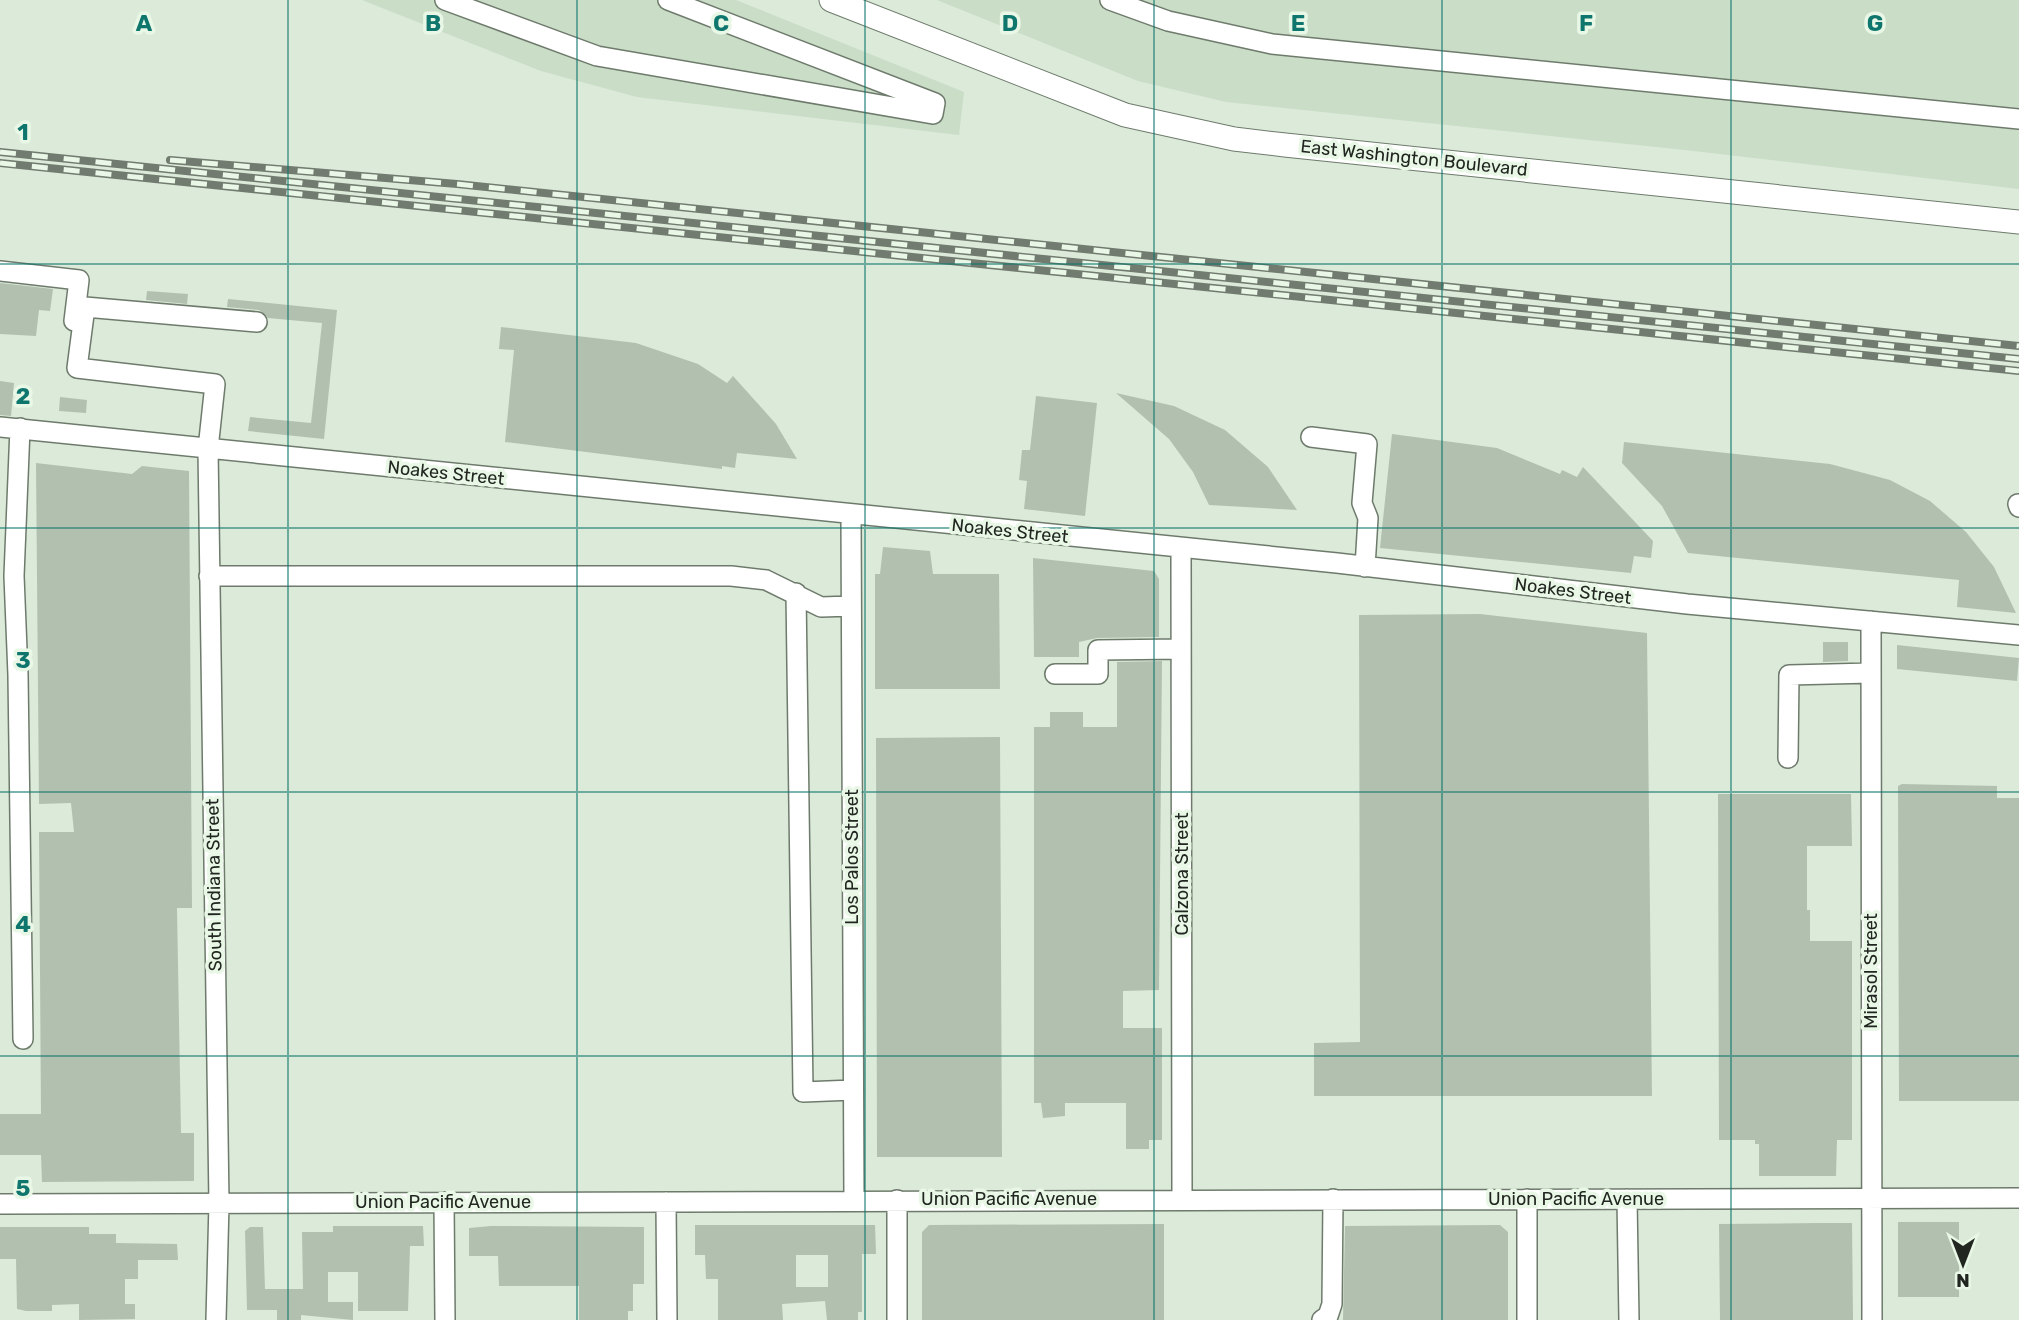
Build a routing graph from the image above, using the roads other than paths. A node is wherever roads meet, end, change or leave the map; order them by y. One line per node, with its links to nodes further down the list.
1 (445, 0): 2 (street)
2 (668, 0)
3 (831, 0): 6 (main road, East Washington Boulevard)
4 (1118, 1): 5 (street)
5 (2019, 119)
6 (2019, 222)
7 (0, 271): 9 (street)
8 (257, 322): 9 (street)
9 (80, 348): 12 (street)
10 (18, 428): 12 (street, Noakes Street); 25 (street)
11 (1311, 437): 15 (street)
12 (208, 449): 13 (street, Noakes Street); 16 (street, South Indiana Street)
13 (851, 513): 14 (street, Noakes Street); 18 (street, Los Palos Street)
14 (1181, 549): 15 (street, Noakes Street); 21 (street, Calzona Street)
15 (1365, 567): 19 (street, Noakes Street)
16 (209, 576): 17 (street); 37 (street, South Indiana Street)
17 (796, 593): 18 (street); 26 (street)
18 (851, 606): 26 (street, Los Palos Street)
19 (1871, 621): 20 (street, Noakes Street); 22 (street, Mirasol Street)
20 (2019, 635)
21 (1181, 649): 23 (street); 29 (street, Calzona Street)
22 (1871, 673): 24 (street); 27 (street, Mirasol Street)
23 (1055, 674)
24 (1788, 758)
25 (23, 1040)
26 (853, 1090): 33 (street, Los Palos Street)
27 (1871, 1198): 28 (street, Union Pacific Avenue); 32 (street, Union Pacific Avenue); 46 (street, Mirasol Street)
28 (2019, 1198)
29 (1182, 1199): 30 (street, Union Pacific Avenue); 34 (street, Union Pacific Avenue)
30 (1333, 1199): 31 (street, Union Pacific Avenue); 43 (street)
31 (1527, 1199): 32 (street, Union Pacific Avenue); 44 (street)
32 (1627, 1199): 45 (street)
33 (854, 1200): 34 (street, Union Pacific Avenue); 36 (street, Union Pacific Avenue)
34 (897, 1200): 42 (street)
35 (444, 1202): 36 (street, Union Pacific Avenue); 37 (street, Union Pacific Avenue); 40 (street)
36 (666, 1202): 41 (street)
37 (219, 1203): 38 (street, Union Pacific Avenue); 39 (street, South Indiana Street)
38 (0, 1204)
39 (216, 1320)
40 (446, 1320)
41 (667, 1320)
42 (897, 1320)
43 (1322, 1320)
44 (1527, 1320)
45 (1629, 1320)
46 (1872, 1320)

